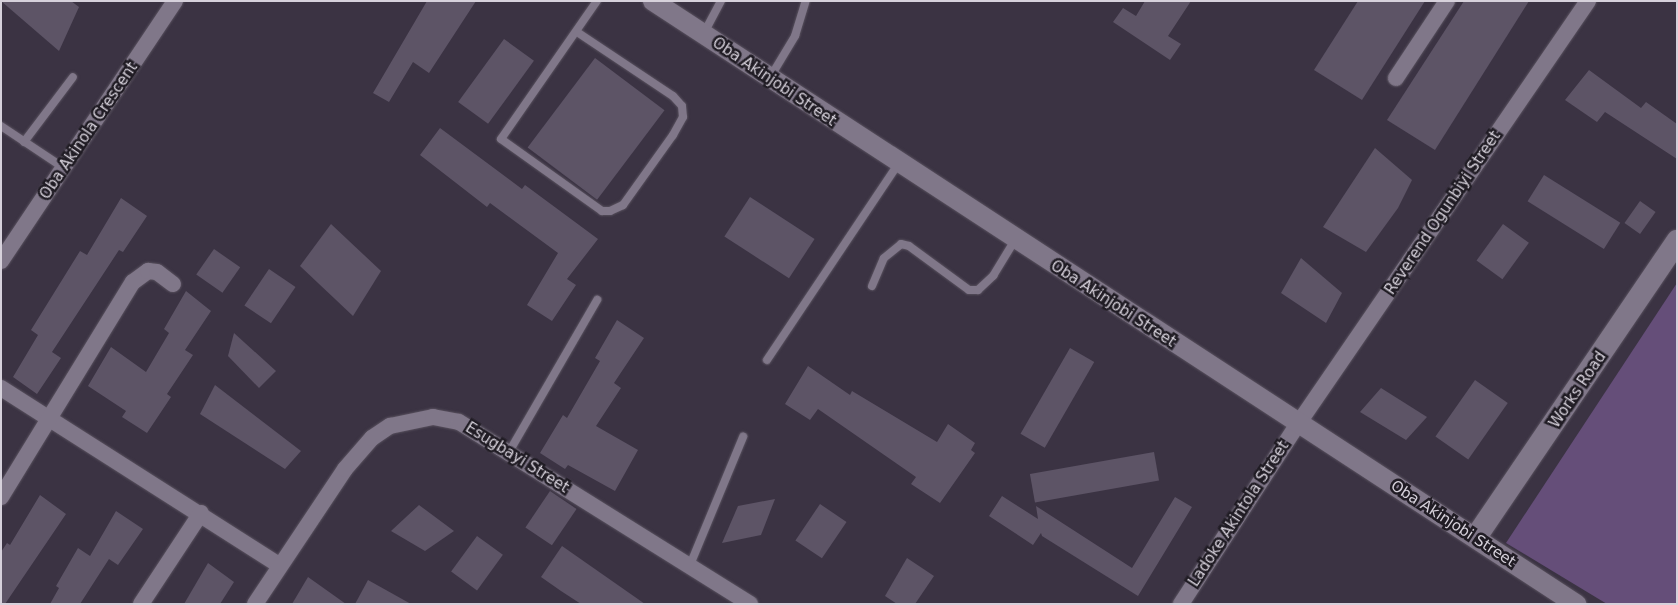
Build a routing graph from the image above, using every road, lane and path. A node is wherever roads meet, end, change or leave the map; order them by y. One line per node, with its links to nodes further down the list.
1 (175, 1): 16 (street, Oba Akinola Crescent)
2 (597, 1): 8 (lane)
3 (653, 1): 9 (street, Oba Akinjobi Street)
4 (720, 1): 9 (lane)
5 (806, 1): 12 (lane)
6 (1447, 1): 11 (street)
7 (1588, 1): 26 (street, Reverend Ogunbiyi Street)
8 (577, 32): 8 (lane)
9 (703, 35): 12 (street, Oba Akinjobi Street)
10 (73, 77): 14 (lane)
11 (1396, 78)
12 (769, 79): 15 (street, Oba Akinjobi Street)
13 (1, 126): 14 (lane)
14 (24, 142): 16 (lane)
15 (898, 164): 17 (street, Oba Akinjobi Street); 23 (lane)
16 (64, 168): 19 (street, Oba Akinola Crescent)
17 (1015, 240): 21 (lane); 26 (street, Oba Akinjobi Street)
18 (1677, 241): 31 (main road, Works Road)
19 (1, 261)
20 (173, 284): 25 (street)
21 (872, 286)
22 (597, 300): 28 (lane)
23 (767, 360)
24 (1, 388): 25 (street)
25 (50, 419): 29 (street); 30 (street)
26 (1298, 424): 31 (street, Oba Akinjobi Street); 38 (street, Ladoke Akintola Street)
27 (743, 437): 33 (lane)
28 (509, 452): 32 (street, Esugbayi Street); 33 (street, Esugbayi Street)
29 (1, 496)
30 (201, 513): 32 (street); 35 (street)
31 (1476, 537): 39 (street, Oba Akinjobi Street)
32 (280, 565): 36 (street, Esugbayi Street)
33 (690, 566): 34 (street, Esugbayi Street)
34 (727, 598): 37 (street, Esugbayi Street)
35 (141, 604)
36 (255, 604)
37 (750, 604)
38 (1181, 604)
39 (1576, 604)

